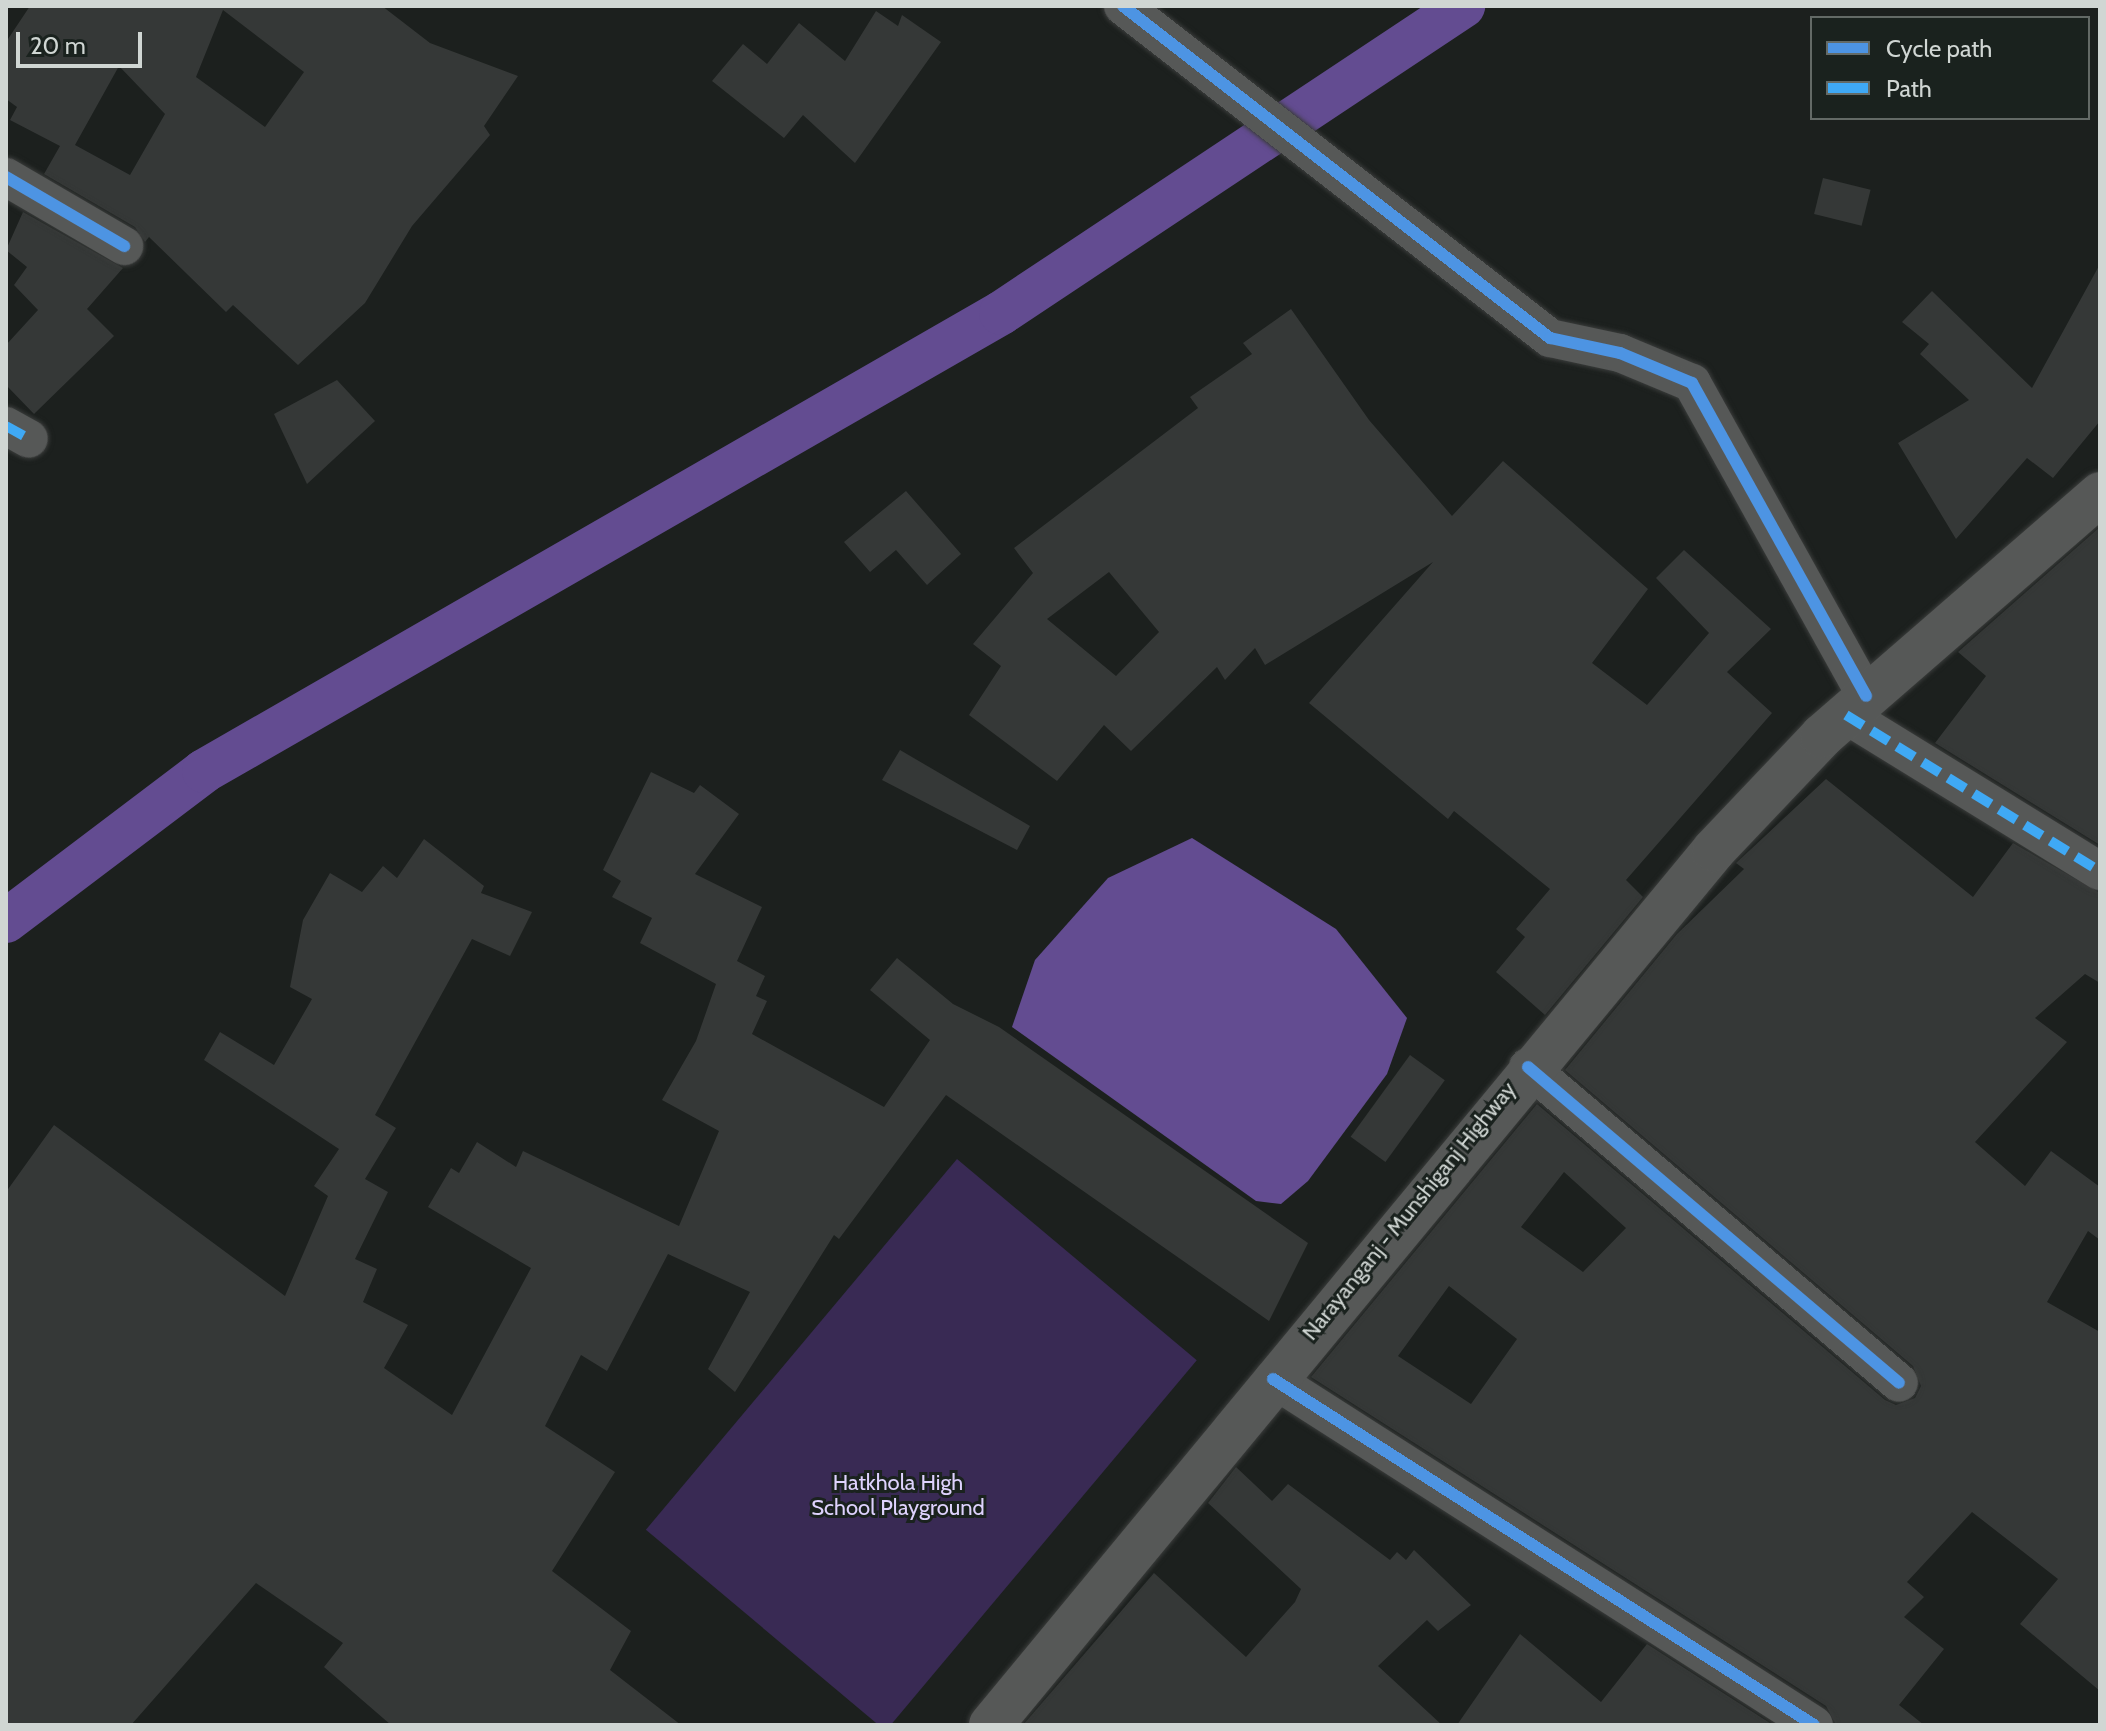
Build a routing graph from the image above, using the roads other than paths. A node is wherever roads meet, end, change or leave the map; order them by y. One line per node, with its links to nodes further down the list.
1 (1123, 6): 5 (street)
2 (6, 177): 3 (street)
3 (124, 246)
4 (2099, 493): 5 (main road, Narayanganj - Munshiganj Highway)
5 (1856, 705): 6 (street); 7 (main road, Narayanganj - Munshiganj Highway)
6 (2100, 871)
7 (1528, 1067): 8 (main road, Narayanganj - Munshiganj Highway); 9 (street)
8 (1273, 1379): 10 (main road, Narayanganj - Munshiganj Highway); 11 (street)
9 (1899, 1383)
10 (991, 1725)
11 (1814, 1725)

